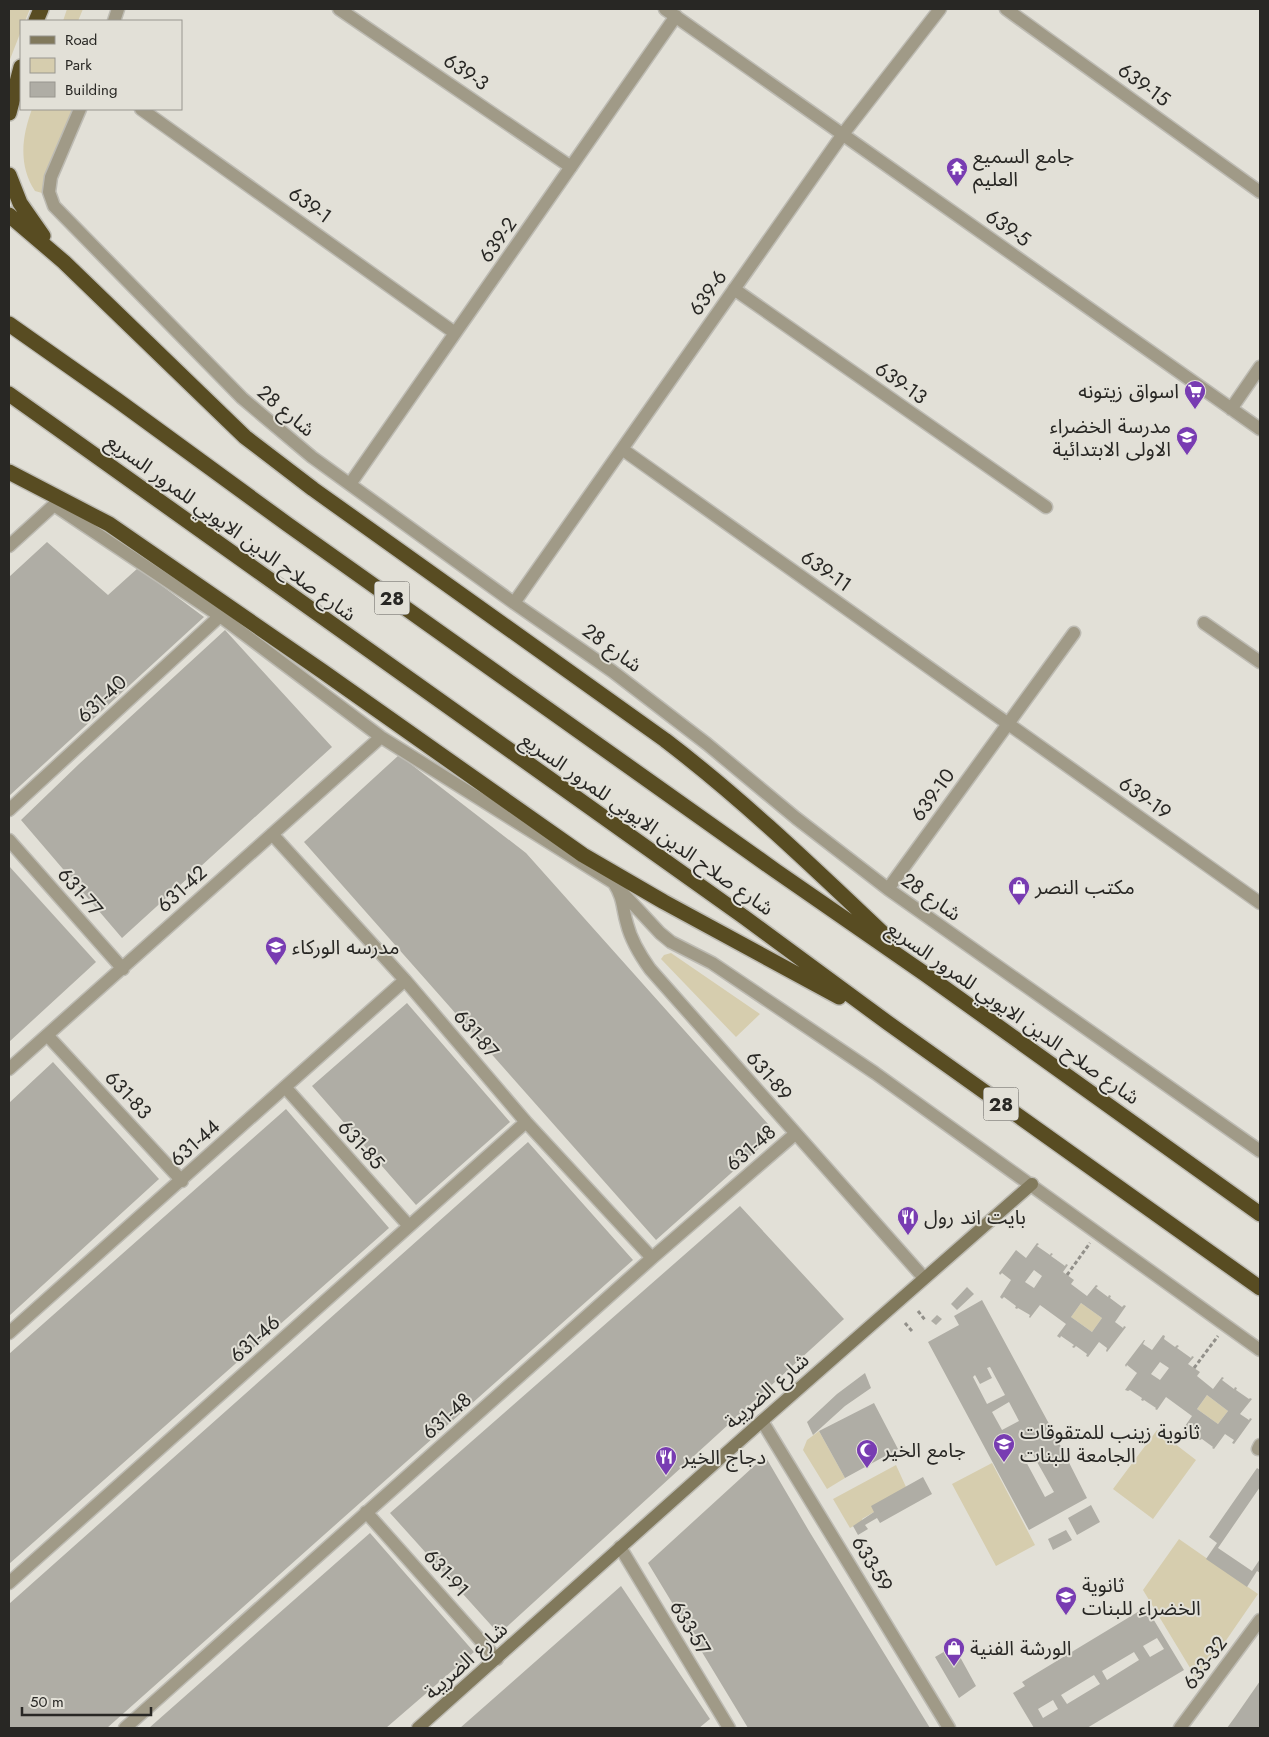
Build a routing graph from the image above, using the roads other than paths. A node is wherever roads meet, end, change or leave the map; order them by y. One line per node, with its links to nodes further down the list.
1 (339, 9): 13 (street, 639-3)
2 (666, 9): 5 (street, 639-5)
3 (940, 9): 12 (street, 639-6)
4 (1006, 9): 15 (street, 639-15)
5 (676, 16): 12 (street, 639-5); 13 (street, 639-2)
6 (20, 58): 8 (highway)
7 (20, 71): 11 (highway)
8 (9, 85)
9 (80, 110): 27 (street, شارع 28)
10 (143, 110): 20 (street, 639-1)
11 (9, 113)
12 (843, 134): 18 (street, 639-6); 23 (street, 639-5)
13 (571, 167): 20 (street, 639-2)
14 (9, 175): 17 (highway)
15 (1260, 192)
16 (9, 215): 17 (highway)
17 (64, 262): 45 (highway)
18 (734, 289): 25 (street, 639-6); 28 (street, 639-13)
19 (9, 324): 45 (highway, شارع صلاح الدين الايوبي للمرور السريع / 28)
20 (455, 333): 27 (street, 639-2)
21 (1260, 367): 23 (street)
22 (9, 394): 47 (highway, شارع صلاح الدين الايوبي للمرور السريع / 28)
23 (1231, 409): 24 (street, 639-5)
24 (1260, 429)
25 (622, 449): 30 (street, 639-6); 35 (street, 639-11)
26 (9, 472): 40 (highway)
27 (350, 484): 30 (street, شارع 28)
28 (1046, 507)
29 (9, 546): 31 (street)
30 (514, 603): 42 (street, شارع 28)
31 (220, 616): 36 (street); 37 (street, 631-40)
32 (1204, 623): 34 (street)
33 (1074, 633): 35 (street, 639-10)
34 (1260, 662)
35 (1009, 724): 42 (street, 639-10); 43 (street, 639-19)
36 (381, 737): 38 (street, 631-42); 41 (street)
37 (9, 810)
38 (272, 834): 44 (street, 631-42); 46 (street, 631-87)
39 (9, 840): 44 (street, 631-77)
40 (583, 855): 41 (street); 47 (highway)
41 (614, 883): 52 (street, 631-89); 55 (street)
42 (888, 889): 53 (street, شارع 28)
43 (1260, 903)
44 (123, 968): 48 (street, 631-42)
45 (925, 974): 56 (highway, شارع صلاح الدين الايوبي للمرور السريع / 28)
46 (405, 980): 50 (street, 631-44); 51 (street, 631-87)
47 (888, 1023): 60 (highway, شارع صلاح الدين الايوبي للمرور السريع / 28)
48 (47, 1035): 49 (street, 631-42); 54 (street, 631-83)
49 (9, 1069)
50 (286, 1088): 54 (street, 631-44); 57 (street, 631-85)
51 (526, 1122): 57 (street, 631-46); 58 (street, 631-87)
52 (795, 1134): 58 (street, 631-48); 59 (street, 631-89)
53 (1260, 1151)
54 (182, 1181): 61 (street, 631-44)
55 (1032, 1184): 59 (street, شارع الضريبة); 62 (street)
56 (1260, 1214)
57 (409, 1226): 66 (street, 631-46)
58 (652, 1258): 64 (street, 631-48)
59 (924, 1278): 63 (street, شارع الضريبة)
60 (1260, 1288)
61 (9, 1333)
62 (1260, 1350)
63 (762, 1421): 65 (street, شارع الضريبة); 72 (street, 633-59)
64 (366, 1512): 68 (street, 631-91); 70 (street, 631-48)
65 (620, 1547): 68 (street, شارع الضريبة); 69 (street, 633-57)
66 (9, 1583)
67 (1260, 1620): 73 (street, 633-32)
68 (497, 1659): 71 (street, شارع الضريبة)
69 (725, 1727)
70 (125, 1728)
71 (418, 1728)
72 (949, 1728)
73 (1180, 1728)

